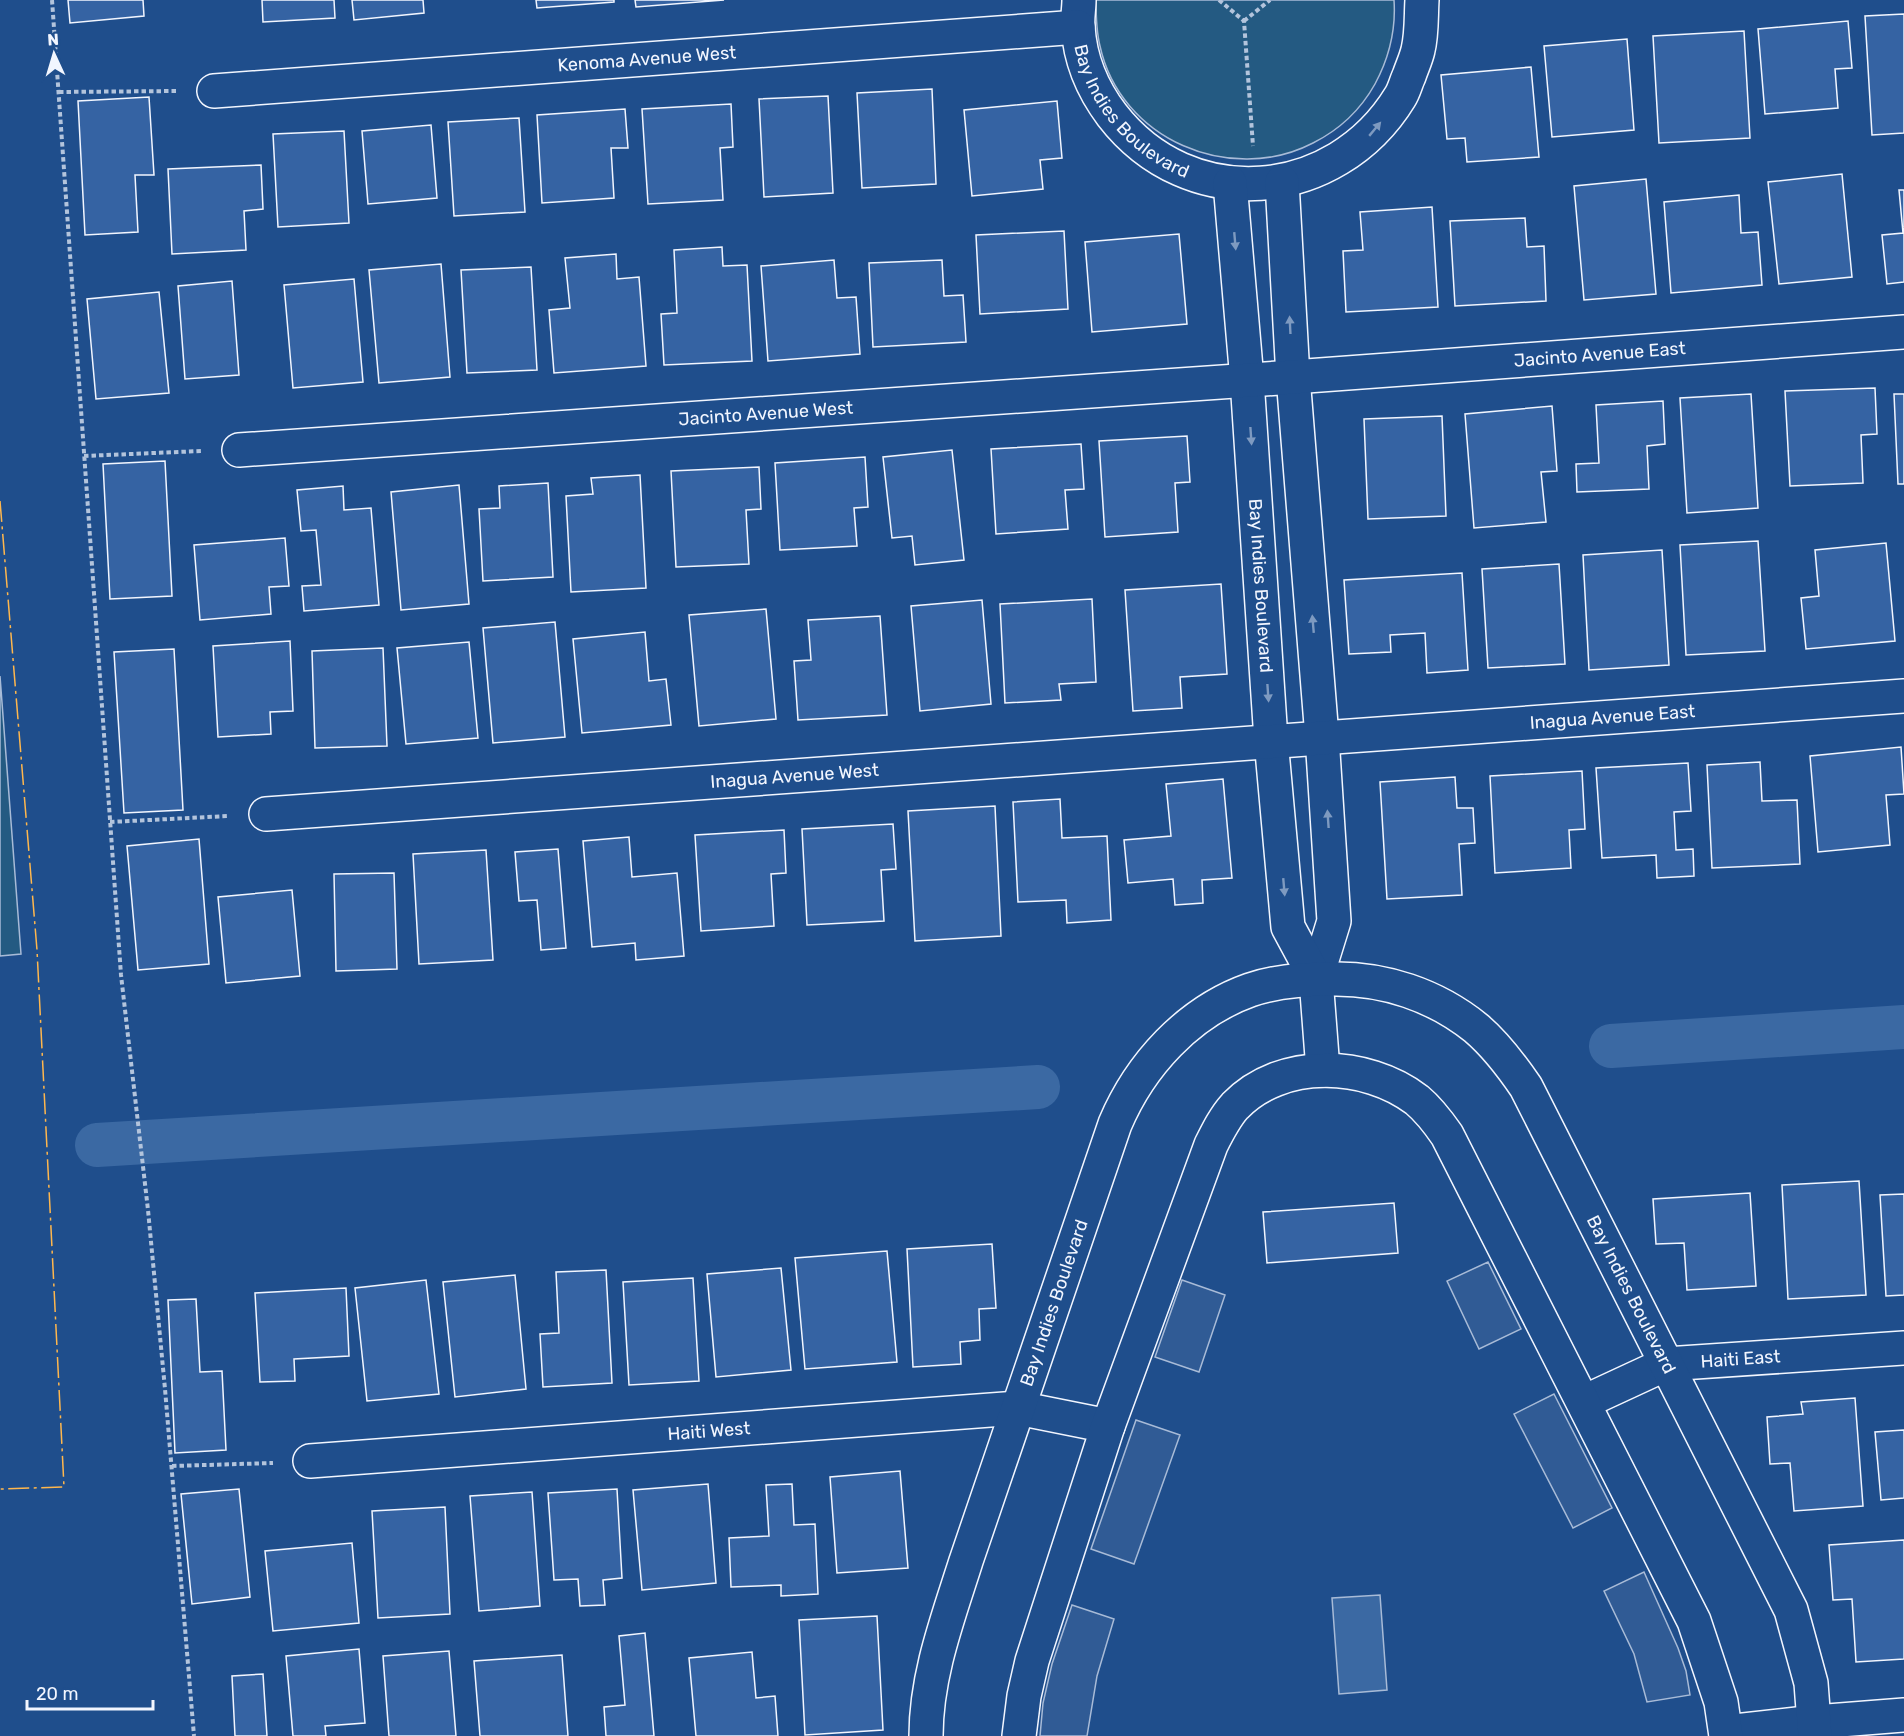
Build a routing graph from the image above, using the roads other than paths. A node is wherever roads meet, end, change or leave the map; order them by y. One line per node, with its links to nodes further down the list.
1 (1422, 0): 4 (street, one-way to 1)
2 (1079, 13): 3 (street, Kenoma Avenue West); 4 (street, Bay Indies Boulevard)
3 (214, 91)
4 (1256, 183): 6 (street, Bay Indies Boulevard, one-way to 4); 7 (street, Bay Indies Boulevard, one-way to 7)
5 (1904, 332): 6 (street, Jacinto Avenue East)
6 (1293, 377): 7 (street, Jacinto Avenue West); 10 (street, Bay Indies Boulevard, one-way to 6)
7 (1247, 380): 8 (street, Jacinto Avenue West); 11 (street, Bay Indies Boulevard, one-way to 11)
8 (239, 450)
9 (1904, 696): 10 (street, Inagua Avenue East)
10 (1322, 737): 11 (street, Inagua Avenue West); 13 (street, Bay Indies Boulevard, one-way to 10)
11 (1271, 740): 12 (street, Inagua Avenue West); 13 (street, Bay Indies Boulevard, one-way to 13)
12 (266, 814)
13 (1316, 979): 14 (street, Bay Indies Boulevard); 16 (street, Bay Indies Boulevard); 18 (street, Bay Indies Boulevard)
14 (1323, 1070): 17 (street); 19 (street)
15 (1904, 1348): 16 (street, Haiti East)
16 (1666, 1364): 17 (street, Haiti East); 22 (street, Bay Indies Boulevard)
17 (1584, 1402): 23 (street)
18 (1018, 1408): 19 (street, Haiti West); 20 (street, Haiti West); 24 (street, Bay Indies Boulevard)
19 (1108, 1426): 25 (street)
20 (310, 1461)
21 (1904, 1715): 22 (street)
22 (1815, 1729): 23 (street)
23 (1726, 1734)
24 (926, 1736)
25 (1019, 1736)

